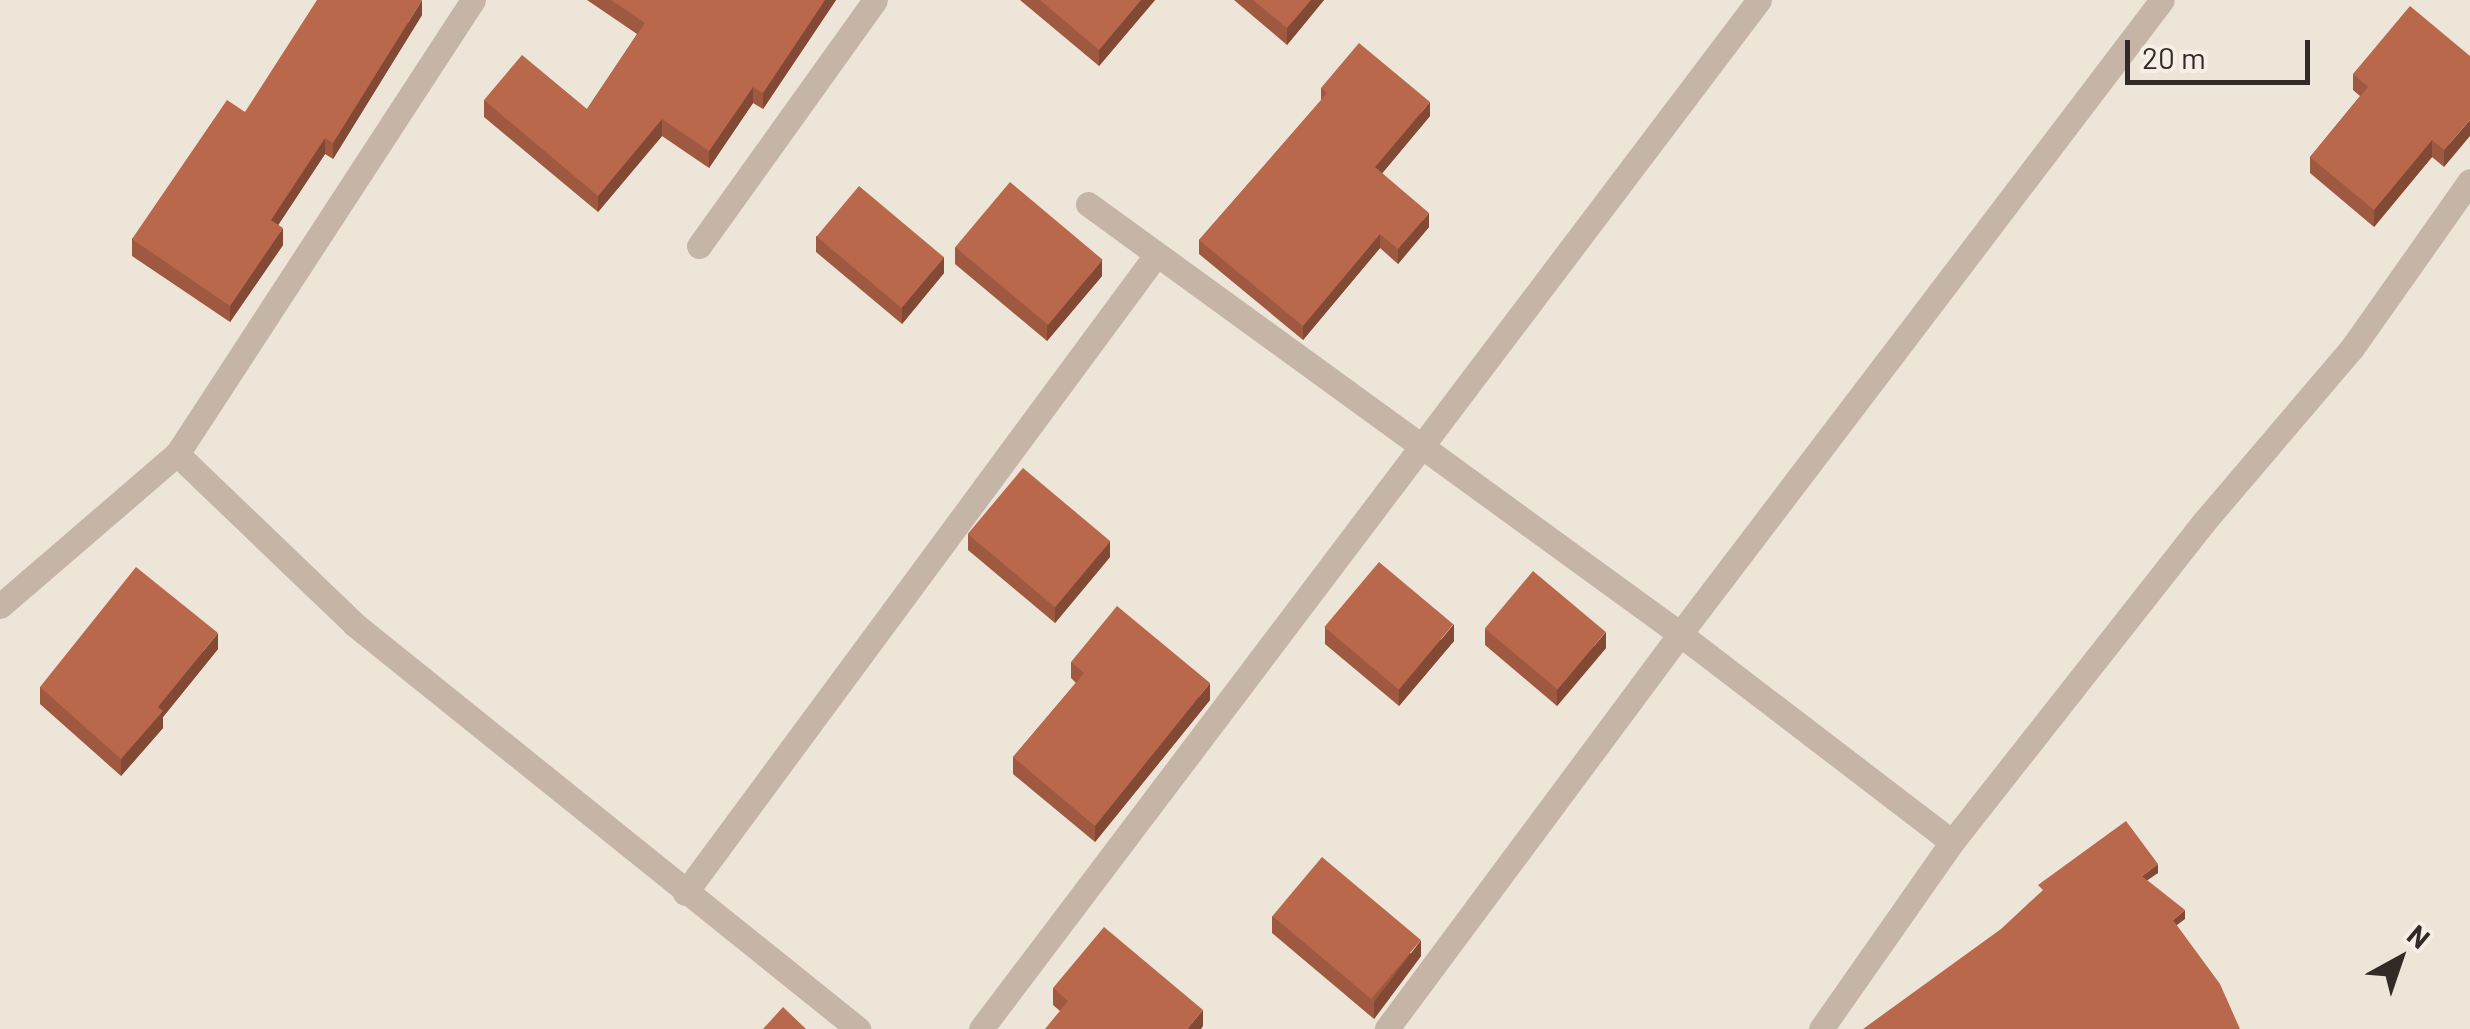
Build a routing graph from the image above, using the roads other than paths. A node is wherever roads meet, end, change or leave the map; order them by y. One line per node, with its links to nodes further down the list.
1 (472, 0): 10 (street)
2 (874, 0): 7 (street)
3 (1759, 0): 9 (street)
4 (2162, 0): 12 (street)
5 (2470, 180): 13 (street)
6 (1088, 204): 8 (street)
7 (699, 246)
8 (1156, 255): 9 (street); 14 (street)
9 (1422, 444): 12 (street); 16 (street)
10 (177, 454): 11 (street); 14 (street)
11 (0, 606)
12 (1680, 634): 13 (street); 17 (street)
13 (1952, 842): 18 (street)
14 (686, 893): 15 (street)
15 (858, 1029)
16 (981, 1029)
17 (1387, 1029)
18 (1821, 1029)

